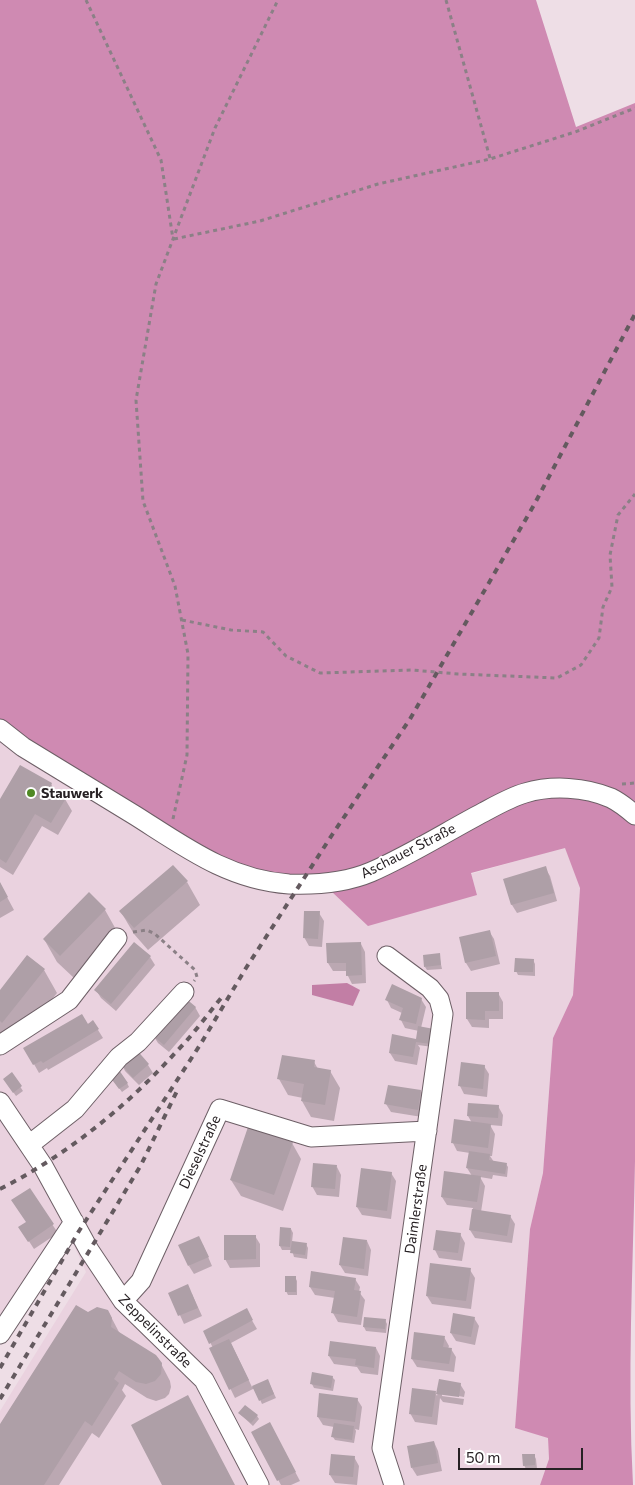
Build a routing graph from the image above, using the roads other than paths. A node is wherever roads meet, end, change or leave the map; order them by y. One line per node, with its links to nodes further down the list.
1 (0, 729): 3 (street, Aschauer Straße)
2 (0, 742): 3 (street, Aschauer Straße)
3 (24, 747): 4 (street, Aschauer Straße)
4 (635, 815)
5 (117, 938): 8 (street)
6 (388, 956): 10 (street, Daimlerstraße)
7 (184, 992): 11 (street)
8 (0, 1045)
9 (0, 1102): 11 (street, Zeppelinstraße)
10 (427, 1130): 13 (street, Dieselstraße); 16 (street, Daimlerstraße)
11 (29, 1145): 12 (street, Zeppelinstraße)
12 (74, 1222): 13 (street, Zeppelinstraße); 14 (street)
13 (123, 1301): 15 (street, Zeppelinstraße)
14 (0, 1334)
15 (259, 1485)
16 (394, 1485)

